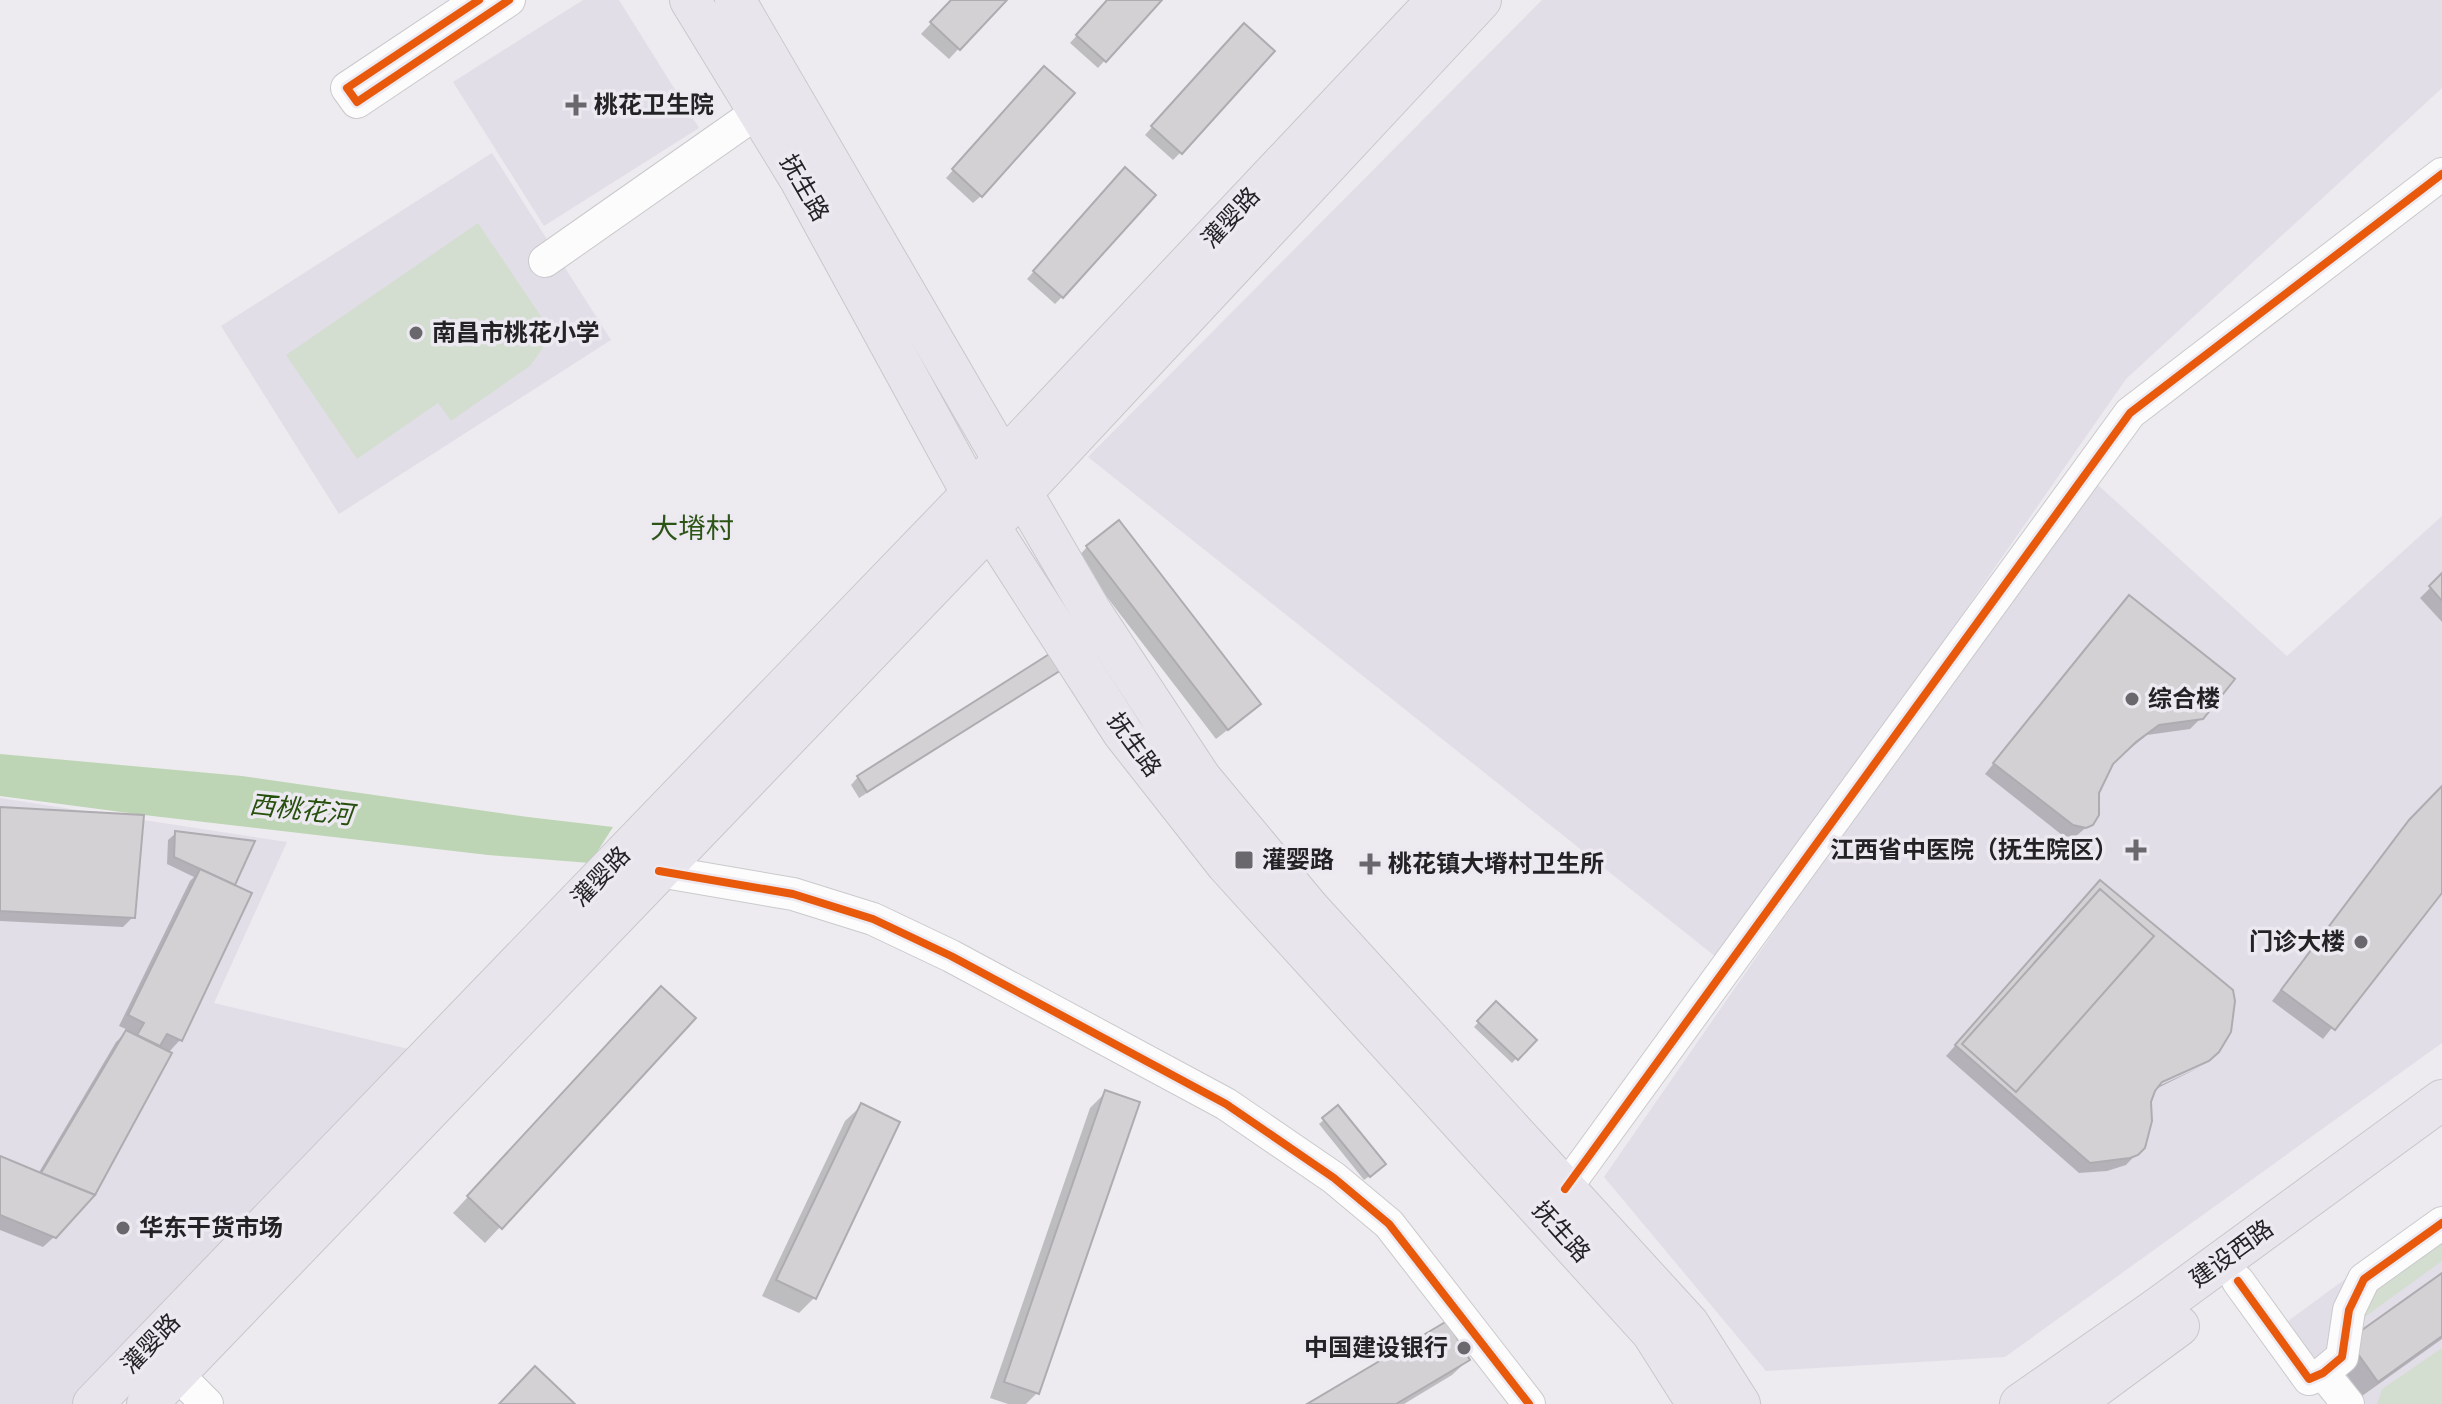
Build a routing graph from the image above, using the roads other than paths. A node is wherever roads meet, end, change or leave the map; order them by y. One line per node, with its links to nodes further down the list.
1 (479, 0): 2 (street)
2 (509, 0)
3 (690, 0): 7 (main road, 抚生路)
4 (735, 0): 10 (main road, 抚生路)
5 (1437, 0): 10 (main road, 灌婴路)
6 (1481, 0): 10 (main road, 灌婴路)
7 (759, 111): 9 (street); 11 (main road, 抚生路)
8 (2442, 174): 15 (street)
9 (545, 261)
10 (1012, 476): 11 (main road, 灌婴路); 15 (main road, 抚生路)
11 (981, 510): 12 (main road, 灌婴路); 20 (main road, 灌婴路); 24 (main road, 抚生路)
12 (659, 871): 18 (main road, 灌婴路); 23 (street)
13 (2442, 1100): 26 (main road, 建设西路)
14 (2442, 1128): 17 (main road, 建设西路)
15 (1565, 1189): 25 (main road, 抚生路)
16 (2442, 1223): 19 (street)
17 (2238, 1281): 19 (street); 27 (main road, 建设西路)
18 (176, 1373): 21 (main road, 灌婴路); 22 (street)
19 (2323, 1373): 28 (street)
20 (93, 1404)
21 (147, 1404)
22 (207, 1404)
23 (1529, 1404)
24 (1697, 1404)
25 (1740, 1404)
26 (2020, 1404)
27 (2073, 1404)
28 (2348, 1404)

